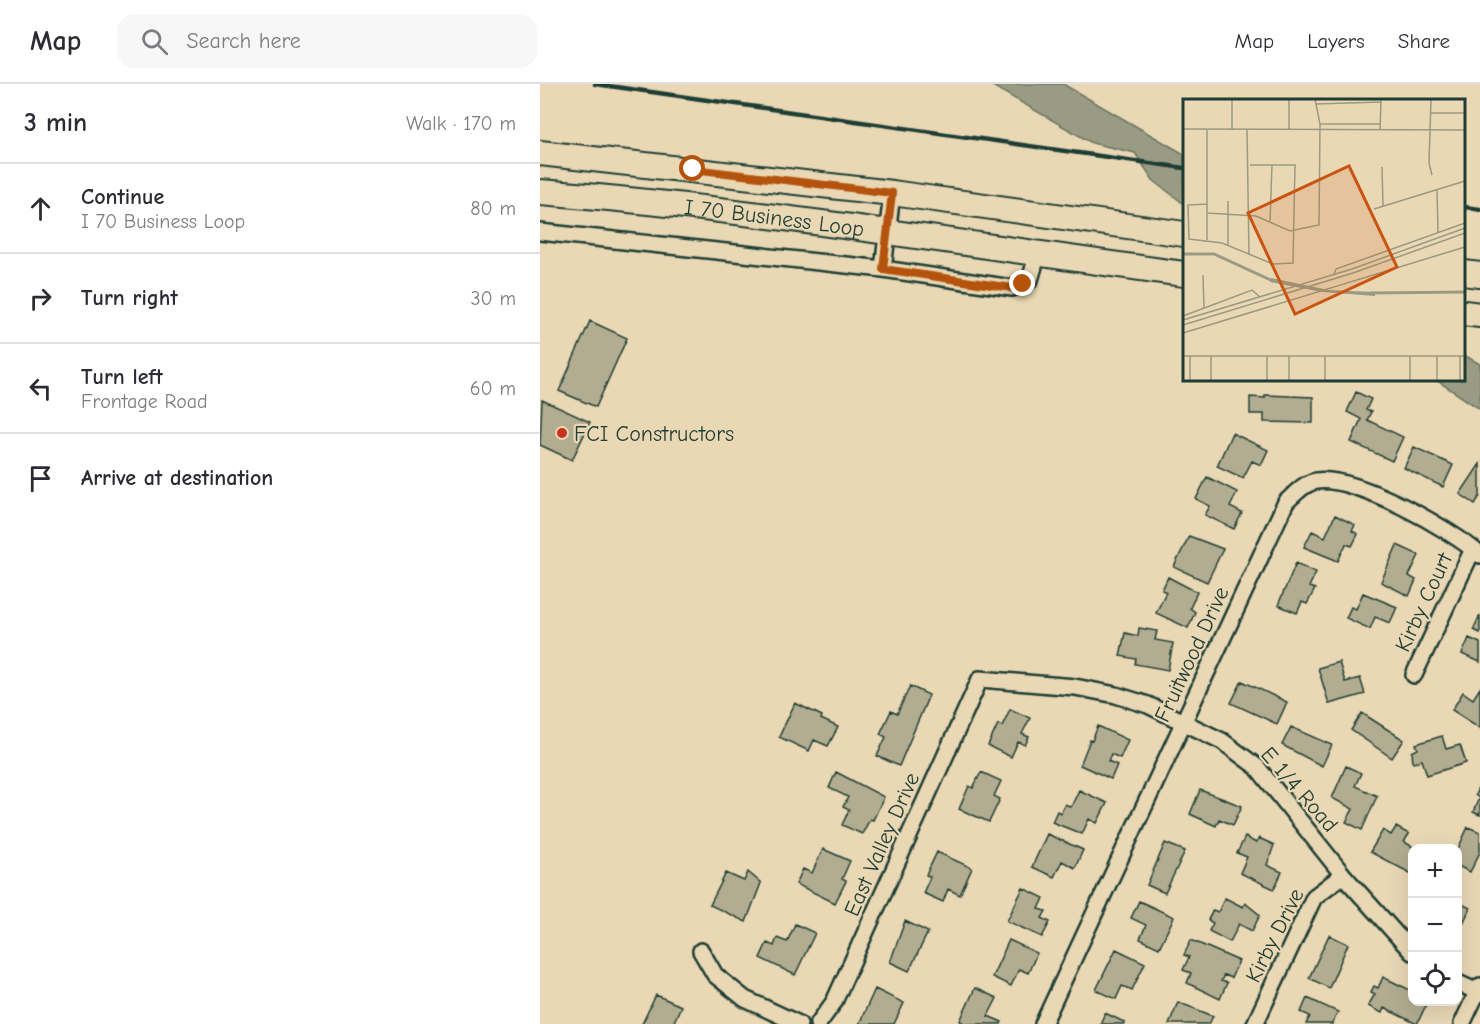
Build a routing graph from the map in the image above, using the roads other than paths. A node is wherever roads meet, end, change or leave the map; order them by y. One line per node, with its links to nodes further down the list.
1 (540, 153): 3 (main road, I 70 Business Loop)
2 (540, 192): 4 (main road, I 70 Business Loop)
3 (892, 193): 4 (street); 6 (main road, I 70 Business Loop)
4 (888, 231): 7 (main road, I 70 Business Loop); 8 (street)
5 (540, 232): 8 (street)
6 (1183, 234)
7 (1038, 253): 8 (street); 10 (main road, I 70 Business Loop)
8 (883, 269)
9 (1465, 273): 11 (main road)
10 (1183, 274)
11 (1480, 275)
12 (1465, 313): 13 (main road)
13 (1480, 315)
14 (1477, 552): 15 (street, Kirby Court); 17 (street, Fruitwood Drive)
15 (1414, 675)
16 (980, 680): 17 (street, E 1/4 Road); 24 (street, East Valley Drive)
17 (1184, 722): 18 (street, E 1/4 Road); 25 (street, Fruitwood Drive)
18 (1342, 875): 19 (street, E 1/4 Road); 26 (street, Kirby Drive)
19 (1408, 947)
20 (701, 951): 23 (street)
21 (1462, 984): 22 (street)
22 (1479, 990): 27 (street)
23 (799, 1024)
24 (818, 1024)
25 (1043, 1024)
26 (1255, 1024)
27 (1462, 1024)

